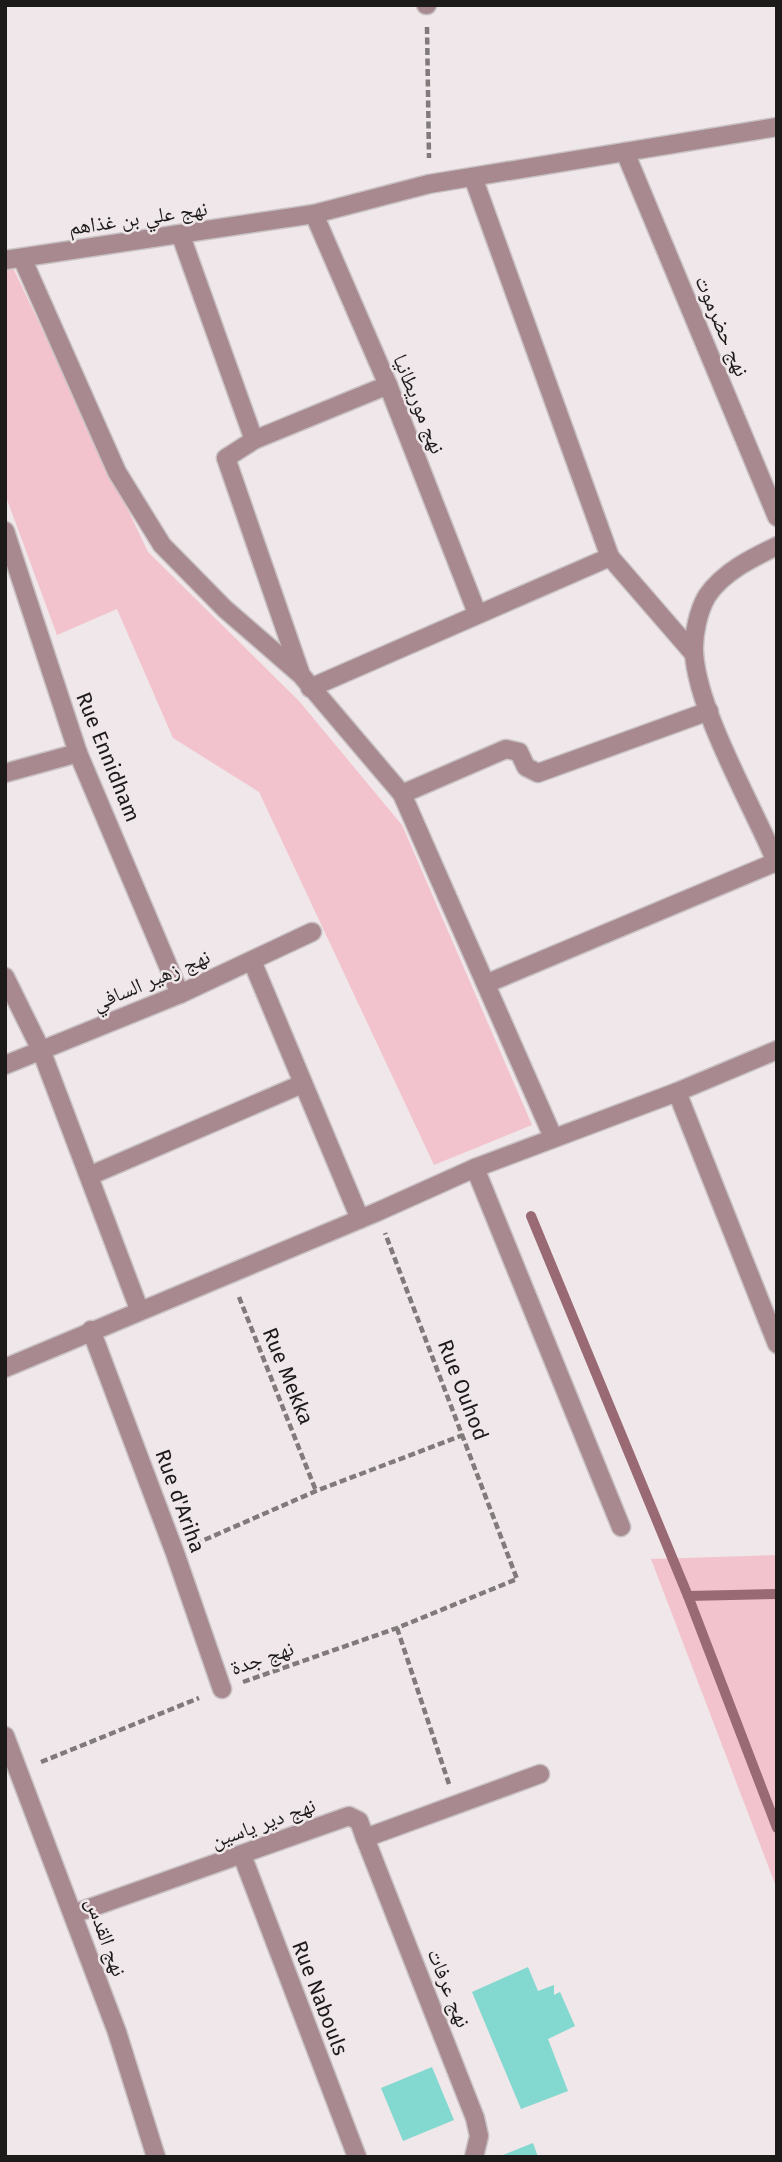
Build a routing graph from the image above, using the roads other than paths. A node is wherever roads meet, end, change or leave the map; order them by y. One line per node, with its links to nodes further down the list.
1 (777, 127): 2 (street, نهج علي بن غذاهم)
2 (625, 152): 3 (street, نهج علي بن غذاهم); 9 (street, نهج حضرموت)
3 (473, 177): 4 (street, نهج علي بن غذاهم); 12 (street)
4 (314, 215): 5 (street, نهج علي بن غذاهم); 7 (street, نهج موريطانيا)
5 (181, 236): 6 (street, نهج علي بن غذاهم); 8 (street)
6 (14, 259): 15 (street, نهج علي بن غذاهم)
7 (388, 385): 8 (street); 13 (street, نهج موريطانيا)
8 (254, 440): 15 (street)
9 (777, 517)
10 (5, 531): 17 (street, Rue Ennidham)
11 (777, 546): 14 (street)
12 (610, 557): 13 (street); 14 (street)
13 (477, 613): 15 (street)
14 (694, 654): 16 (street)
15 (306, 682): 19 (street)
16 (709, 711): 19 (street); 20 (street)
17 (78, 753): 18 (street); 25 (street, Rue Ennidham)
18 (5, 773)
19 (402, 794): 24 (street)
20 (776, 863): 24 (street)
21 (312, 932): 22 (street, نهج زهير السافي)
22 (253, 961): 25 (street, نهج زهير السافي); 29 (street)
23 (5, 977): 26 (street)
24 (488, 984): 31 (street)
25 (180, 995): 26 (street, نهج زهير السافي)
26 (41, 1050): 28 (street, نهج زهير السافي); 33 (street)
27 (777, 1050): 30 (street)
28 (5, 1065)
29 (302, 1084): 33 (street); 34 (street)
30 (677, 1092): 31 (street); 37 (street)
31 (553, 1137): 32 (street)
32 (475, 1168): 34 (street); 39 (street)
33 (89, 1176): 35 (street)
34 (369, 1216): 35 (street)
35 (139, 1309): 36 (street)
36 (91, 1331): 38 (street); 40 (street, Rue d'Ariha)
37 (777, 1344)
38 (5, 1368)
39 (621, 1527)
40 (222, 1689)
41 (5, 1736): 45 (street, نهج القدس)
42 (540, 1774): 43 (street)
43 (365, 1838): 44 (street, نهج دير ياسين); 48 (street, نهج عرفات)
44 (242, 1855): 45 (street, نهج دير ياسين); 47 (street, Rue Nabouls)
45 (74, 1914): 46 (street, نهج القدس)
46 (156, 2157)
47 (357, 2157)
48 (474, 2157)

